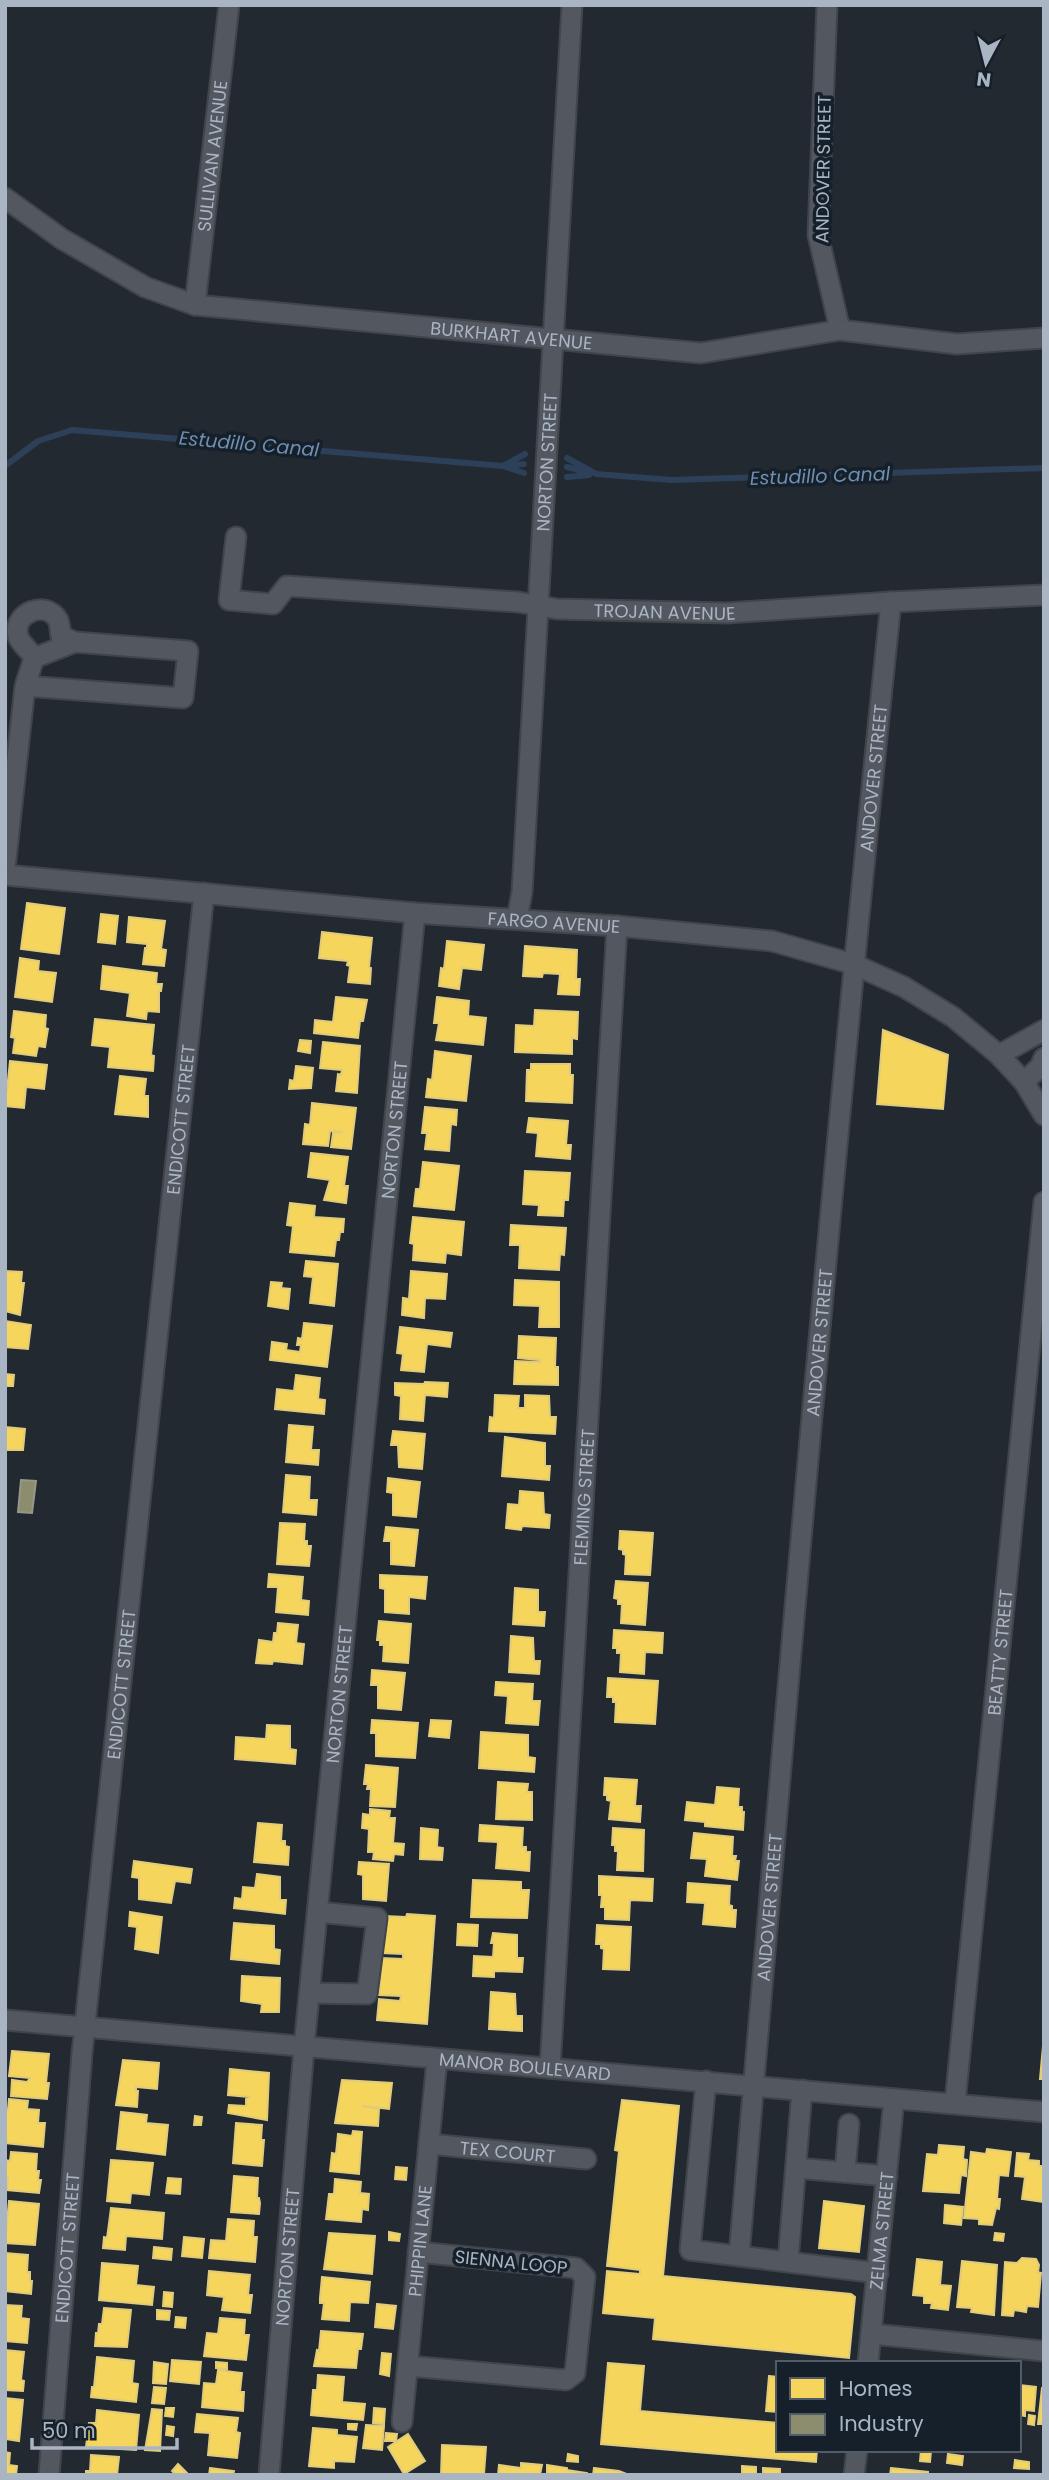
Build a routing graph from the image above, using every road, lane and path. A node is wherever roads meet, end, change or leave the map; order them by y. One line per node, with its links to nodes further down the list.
1 (229, 5): 5 (street, SULLIVAN AVENUE)
2 (572, 5): 8 (street, NORTON STREET)
3 (827, 5): 6 (street, ANDOVER STREET)
4 (5, 198): 5 (street, BURKHART AVENUE)
5 (195, 305): 8 (street, BURKHART AVENUE)
6 (840, 330): 7 (street, BURKHART AVENUE); 8 (street, BURKHART AVENUE)
7 (1044, 338)
8 (553, 341): 12 (street, NORTON STREET)
9 (236, 537): 12 (street, TROJAN AVENUE)
10 (1044, 595): 11 (street, TROJAN AVENUE)
11 (891, 602): 12 (street, TROJAN AVENUE); 22 (street, ANDOVER STREET)
12 (538, 607): 20 (street, NORTON STREET)
13 (75, 642): 14 (street); 14 (street); 15 (street)
14 (34, 658): 15 (street)
15 (25, 686): 16 (street)
16 (5, 869)
17 (5, 874): 18 (street, FARGO AVENUE)
18 (204, 894): 19 (street, FARGO AVENUE); 32 (street, ENDICOTT STREET)
19 (415, 913): 20 (street, FARGO AVENUE); 29 (street, NORTON STREET)
20 (517, 919): 21 (street, FARGO AVENUE)
21 (617, 926): 22 (street, FARGO AVENUE); 35 (street, FLEMING STREET)
22 (853, 964): 24 (street, FARGO AVENUE); 37 (street, ANDOVER STREET)
23 (1044, 1030): 24 (street)
24 (999, 1055): 26 (street, FARGO AVENUE)
25 (1044, 1058): 26 (street)
26 (1024, 1082): 27 (street, FARGO AVENUE)
27 (1044, 1115)
28 (1044, 1202): 40 (street, BEATTY STREET)
29 (317, 1912): 30 (street, NORTON STREET); 30 (street)
30 (310, 1993): 33 (street, NORTON STREET)
31 (5, 2020): 32 (street, MANOR BOULEVARD)
32 (85, 2026): 33 (street, MANOR BOULEVARD); 58 (street, ENDICOTT STREET)
33 (304, 2047): 34 (street, MANOR BOULEVARD); 59 (street, NORTON STREET)
34 (437, 2059): 35 (street, MANOR BOULEVARD); 43 (street, PHIPPIN LANE)
35 (550, 2068): 36 (street, MANOR BOULEVARD)
36 (706, 2081): 37 (street, MANOR BOULEVARD); 49 (street)
37 (754, 2085): 38 (street, MANOR BOULEVARD); 49 (street, ANDOVER STREET)
38 (802, 2090): 39 (street, MANOR BOULEVARD); 45 (street)
39 (894, 2099): 40 (street, MANOR BOULEVARD); 47 (street, ZELMA STREET)
40 (955, 2103): 41 (street, MANOR BOULEVARD)
41 (1044, 2112)
42 (849, 2123): 46 (street)
43 (429, 2144): 44 (street, TEX COURT); 48 (street, PHIPPIN LANE)
44 (586, 2158)
45 (796, 2168): 46 (street); 50 (street)
46 (845, 2172): 47 (street)
47 (887, 2176): 51 (street, ZELMA STREET)
48 (418, 2252): 55 (street, PHIPPIN LANE); 55 (street, SIENNA LOOP)
49 (739, 2256): 50 (street)
50 (788, 2261): 51 (street)
51 (878, 2273): 52 (street, ZELMA STREET)
52 (872, 2334): 53 (street); 54 (street, ZELMA STREET)
53 (1044, 2351)
54 (868, 2361)
55 (408, 2366): 56 (street, PHIPPIN LANE)
56 (402, 2422)
57 (857, 2452): 60 (street)
58 (49, 2475)
59 (269, 2475)
60 (854, 2475)

